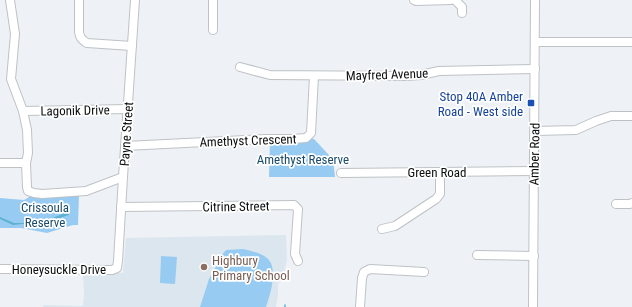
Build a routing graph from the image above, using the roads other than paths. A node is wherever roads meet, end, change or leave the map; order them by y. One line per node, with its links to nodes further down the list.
1 (10, 0): 18 (street)
2 (79, 0): 13 (street)
3 (135, 0): 13 (street, Payne Street)
4 (213, 0): 10 (street)
5 (414, 0): 6 (street)
6 (451, 0)
7 (455, 0): 9 (street)
8 (535, 0): 11 (street, Amber Road)
9 (462, 13)
10 (213, 30)
11 (535, 42): 12 (street); 15 (street, Amber Road)
12 (632, 42)
13 (132, 46): 17 (street, Payne Street)
14 (240, 67): 16 (street, Mayfred Avenue)
15 (535, 69): 16 (street, Mayfred Avenue); 20 (street, Amber Road)
16 (314, 76): 21 (street, Amethyst Crescent)
17 (128, 109): 18 (street, Lagonik Drive); 21 (street, Payne Street)
18 (23, 111): 23 (street)
19 (632, 116): 20 (street)
20 (535, 131): 24 (street, Amber Road)
21 (125, 146): 27 (street, Payne Street)
22 (0, 163): 23 (street)
23 (26, 163): 27 (street)
24 (534, 171): 25 (street, Green Road); 33 (street, Amber Road)
25 (440, 172): 26 (street, Green Road); 31 (street)
26 (341, 173)
27 (123, 177): 30 (street, Payne Street)
28 (632, 203): 29 (street)
29 (616, 204)
30 (121, 207): 34 (street, Citrine Street); 35 (street, Payne Street)
31 (382, 230)
32 (476, 255): 33 (street)
33 (534, 256): 39 (street, Amber Road)
34 (298, 261)
35 (117, 268): 36 (street, Honeysuckle Drive)
36 (0, 269)
37 (424, 272): 38 (street)
38 (360, 307)
39 (533, 307)

